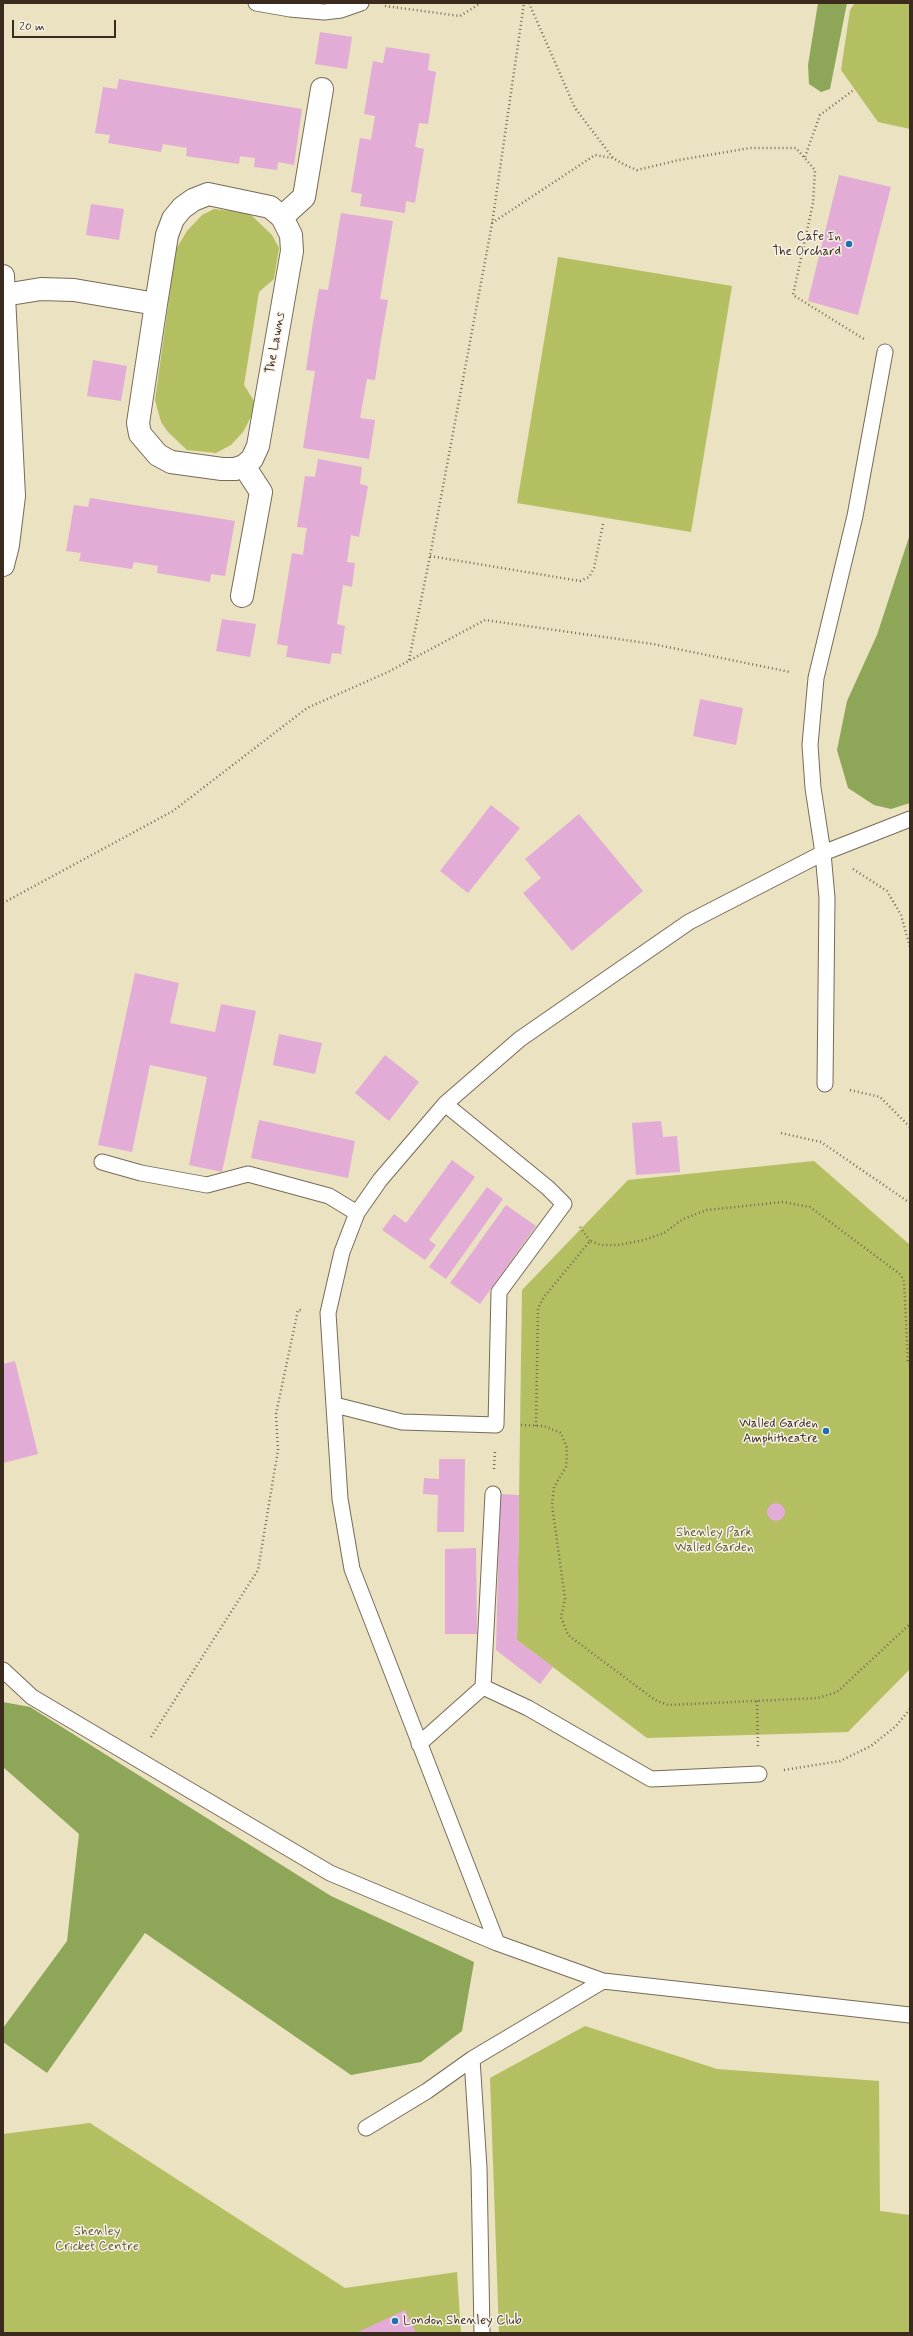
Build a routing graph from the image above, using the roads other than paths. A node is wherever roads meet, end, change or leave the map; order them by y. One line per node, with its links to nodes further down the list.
1 (256, 3): 2 (lane)
2 (361, 3)
3 (322, 90): 4 (street)
4 (282, 217): 7 (street, The Lawns); 9 (street, The Lawns)
5 (3, 276): 6 (street)
6 (4, 295): 7 (street); 10 (street)
7 (156, 304): 9 (street, The Lawns)
8 (885, 352): 13 (lane)
9 (244, 466): 11 (street)
10 (3, 565)
11 (242, 596)
12 (910, 819): 13 (lane)
13 (823, 853): 14 (lane); 15 (lane)
14 (825, 1084)
15 (445, 1104): 17 (lane); 18 (lane)
16 (102, 1162): 17 (lane)
17 (357, 1213): 18 (lane)
18 (335, 1405): 22 (lane)
19 (493, 1494): 21 (lane)
20 (3, 1670): 24 (lane)
21 (483, 1687): 22 (lane); 23 (lane)
22 (419, 1744): 24 (lane)
23 (759, 1774)
24 (497, 1943): 25 (lane)
25 (603, 1981): 26 (lane); 27 (lane)
26 (910, 2015)
27 (472, 2059): 28 (lane); 29 (lane)
28 (366, 2128)
29 (482, 2333)

